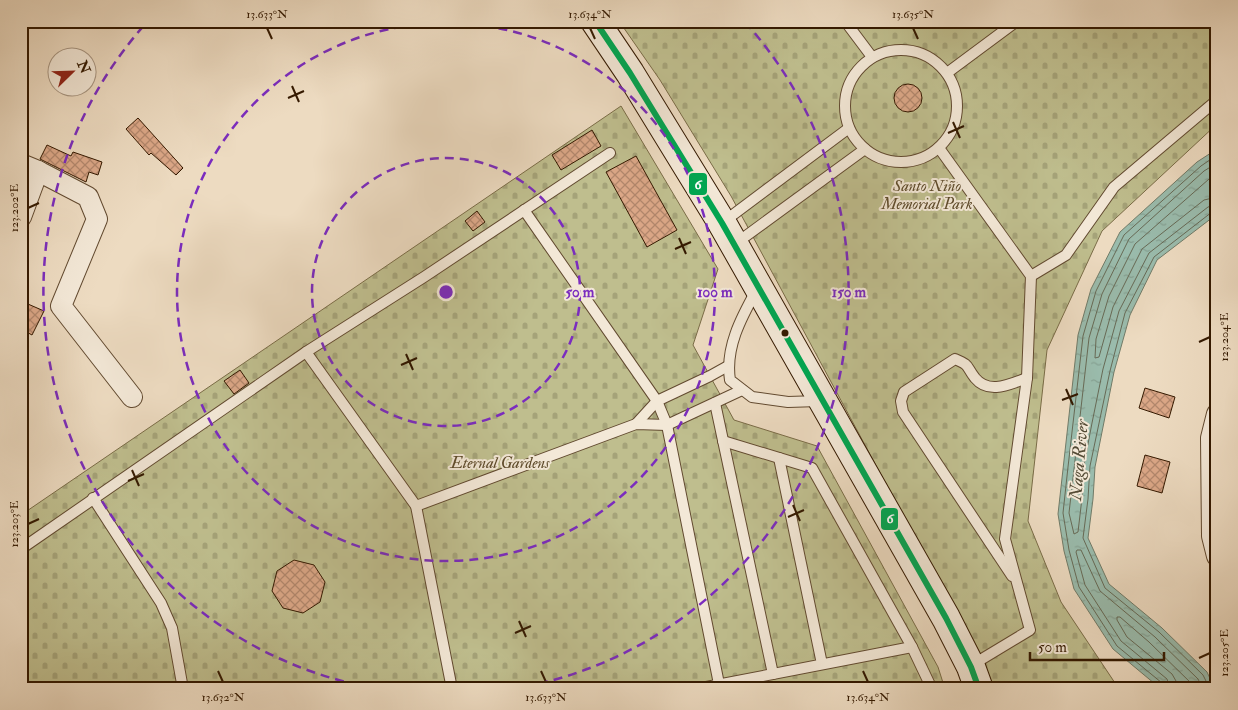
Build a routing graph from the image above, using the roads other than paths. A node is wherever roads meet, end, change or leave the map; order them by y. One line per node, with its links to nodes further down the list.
1 (595, 21): 14 (main road)
2 (845, 21): 4 (lane)
3 (1017, 21): 5 (lane)
4 (872, 57): 5 (lane); 7 (lane)
5 (947, 73): 8 (lane)
6 (1217, 100): 15 (lane)
7 (849, 128): 9 (lane); 14 (lane)
8 (939, 148): 9 (lane); 15 (lane)
9 (865, 149): 14 (lane)
10 (610, 153): 12 (lane)
11 (30, 167): 13 (street); 21 (street)
12 (524, 210): 17 (lane); 22 (lane)
13 (21, 217)
14 (728, 233): 16 (main road)
15 (1031, 276): 19 (lane)
16 (758, 288): 18 (lane); 23 (main road)
17 (306, 352): 30 (lane); 31 (lane)
18 (728, 366): 20 (lane); 22 (lane)
19 (1027, 378): 34 (lane); 34 (lane)
20 (742, 390): 23 (lane); 24 (lane)
21 (132, 397)
22 (658, 401): 26 (lane); 27 (lane)
23 (822, 401): 38 (main road)
24 (715, 403): 27 (lane); 28 (lane)
25 (1217, 414): 33 (street)
26 (636, 424): 27 (lane); 31 (lane)
27 (667, 424): 39 (lane)
28 (723, 441): 29 (lane); 37 (lane)
29 (779, 458): 35 (lane); 36 (lane)
30 (93, 498): 32 (lane); 40 (lane)
31 (416, 506): 41 (lane)
32 (21, 549)
33 (1217, 556)
34 (1018, 585): 38 (lane)
35 (912, 647): 36 (lane); 43 (lane)
36 (822, 664): 37 (lane)
37 (773, 674): 39 (lane)
38 (975, 678)
39 (719, 686): 42 (lane)
40 (183, 689)
41 (452, 689)
42 (696, 689)
43 (932, 689)

